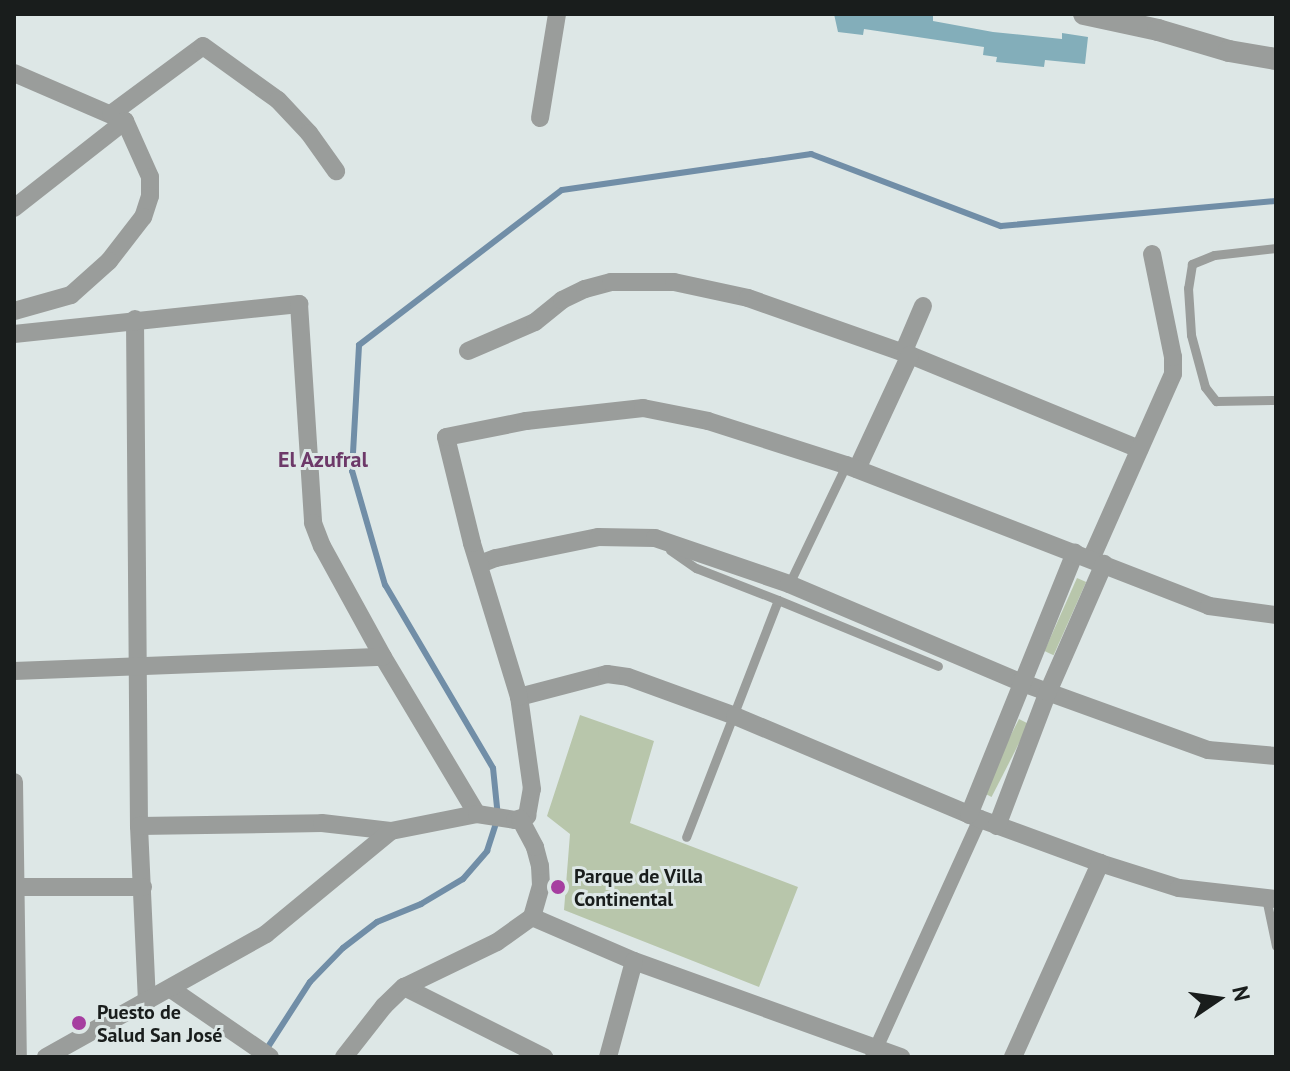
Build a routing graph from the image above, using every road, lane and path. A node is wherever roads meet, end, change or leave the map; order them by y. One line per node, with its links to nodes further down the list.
1 (557, 14): 6 (street)
2 (1122, 18): 3 (street)
3 (1276, 59)
4 (18, 80): 5 (street)
5 (118, 118): 7 (street); 8 (street); 12 (street)
6 (540, 118)
7 (336, 171)
8 (14, 208)
9 (1276, 248): 17 (lane)
10 (1152, 254): 18 (street)
11 (923, 306): 16 (street)
12 (14, 311)
13 (135, 319): 14 (street); 26 (street); 27 (street)
14 (14, 334)
15 (468, 351): 16 (street)
16 (906, 354): 18 (street); 19 (street)
17 (1276, 400)
18 (1139, 449): 21 (street)
19 (852, 467): 21 (street); 22 (street); 23 (lane)
20 (655, 538): 22 (street); 23 (street); 24 (lane)
21 (1090, 558): 25 (street); 30 (street); 31 (street)
22 (480, 564): 32 (street)
23 (789, 584): 30 (street)
24 (778, 600): 28 (lane); 33 (lane)
25 (1276, 615)
26 (383, 657): 27 (street); 36 (street)
27 (137, 666): 29 (street); 39 (street)
28 (938, 666)
29 (14, 671)
30 (1020, 682): 31 (street); 38 (street)
31 (1048, 692): 34 (street); 38 (street)
32 (519, 697): 33 (street); 37 (street)
33 (735, 716): 38 (street); 41 (lane)
34 (1276, 756)
35 (14, 782): 43 (street)
36 (477, 814): 37 (street); 40 (street)
37 (518, 819): 46 (street)
38 (982, 820): 42 (street); 52 (street)
39 (139, 826): 40 (street); 44 (street)
40 (391, 831): 50 (street)
41 (686, 837)
42 (1100, 863): 45 (street); 60 (street)
43 (16, 887): 44 (street); 53 (street)
44 (143, 887): 51 (street)
45 (1271, 898): 47 (lane)
46 (532, 917): 48 (street); 49 (street)
47 (1276, 946)
48 (634, 961): 52 (street); 58 (street)
49 (404, 987): 56 (street); 57 (street)
50 (177, 994): 51 (street); 55 (street)
51 (147, 1002): 54 (street)
52 (874, 1051): 59 (street)
53 (18, 1057)
54 (46, 1057)
55 (270, 1057)
56 (344, 1057)
57 (544, 1057)
58 (608, 1057)
59 (901, 1057)
60 (1013, 1057)

